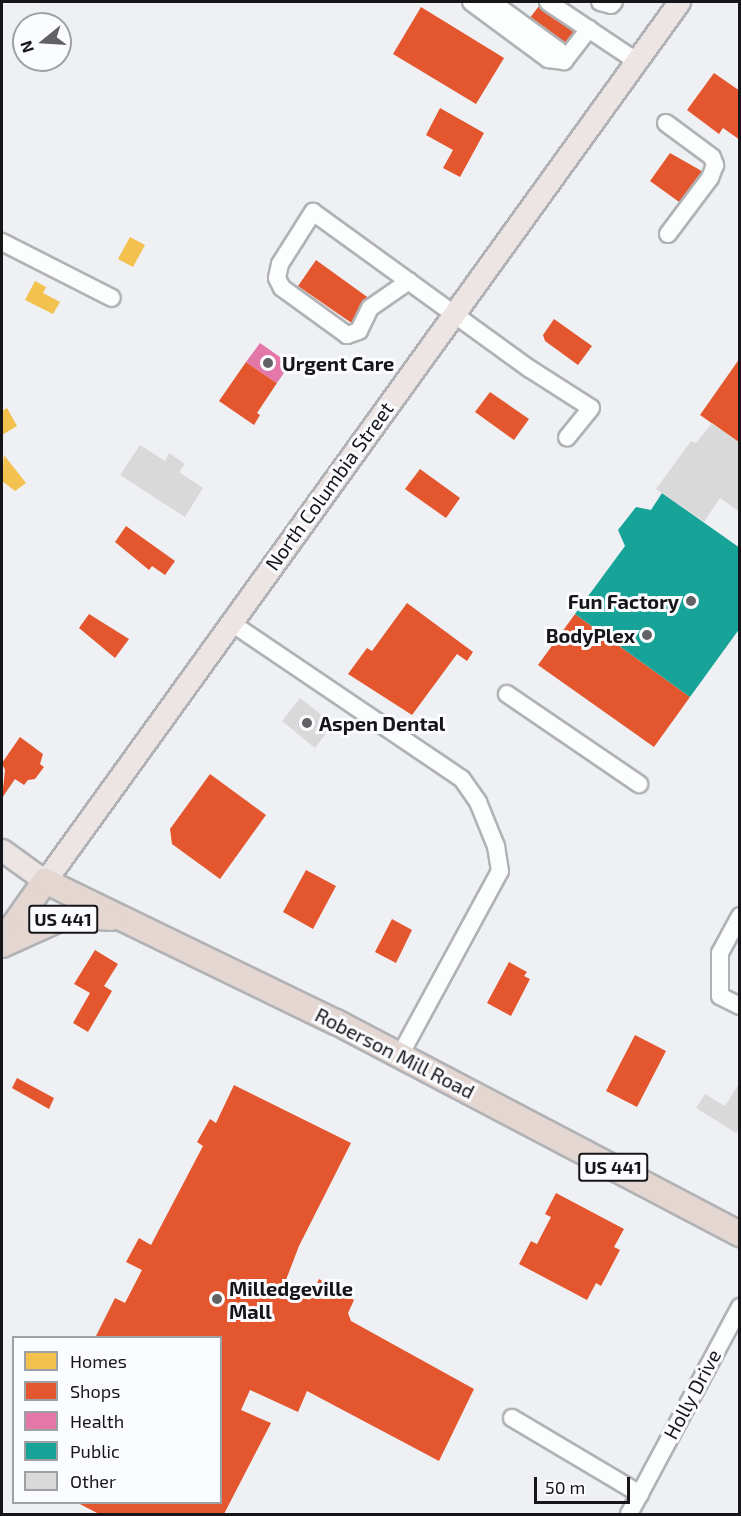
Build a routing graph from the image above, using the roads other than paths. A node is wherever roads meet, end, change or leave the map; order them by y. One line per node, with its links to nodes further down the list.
1 (471, 2): 8 (street)
2 (492, 2): 8 (street)
3 (548, 2): 7 (street)
4 (600, 2): 5 (street)
5 (614, 2)
6 (679, 2): 9 (main road, North Columbia Street)
7 (589, 29): 8 (street); 9 (street)
8 (564, 61)
9 (636, 62): 15 (main road, North Columbia Street)
10 (666, 123): 11 (street)
11 (668, 234)
12 (2, 242): 14 (street)
13 (409, 282): 13 (street); 15 (street)
14 (112, 298)
15 (455, 313): 16 (street); 17 (main road, North Columbia Street)
16 (567, 438)
17 (230, 622): 21 (main road, North Columbia Street); 26 (street)
18 (507, 694): 19 (street)
19 (639, 784)
20 (2, 850): 21 (main road)
21 (45, 881): 23 (highway, Roberson Mill Road / US 441); 24 (highway, North Columbia Street / US 441)
22 (740, 916): 25 (street)
23 (129, 921): 24 (highway, US 441); 26 (highway, Roberson Mill Road / US 441)
24 (2, 944)
25 (740, 1006)
26 (400, 1055): 27 (highway, Roberson Mill Road / US 441)
27 (740, 1234)
28 (740, 1307): 30 (street, Holly Drive)
29 (512, 1418): 30 (street)
30 (640, 1494): 31 (street, Holly Drive)
31 (629, 1515)

